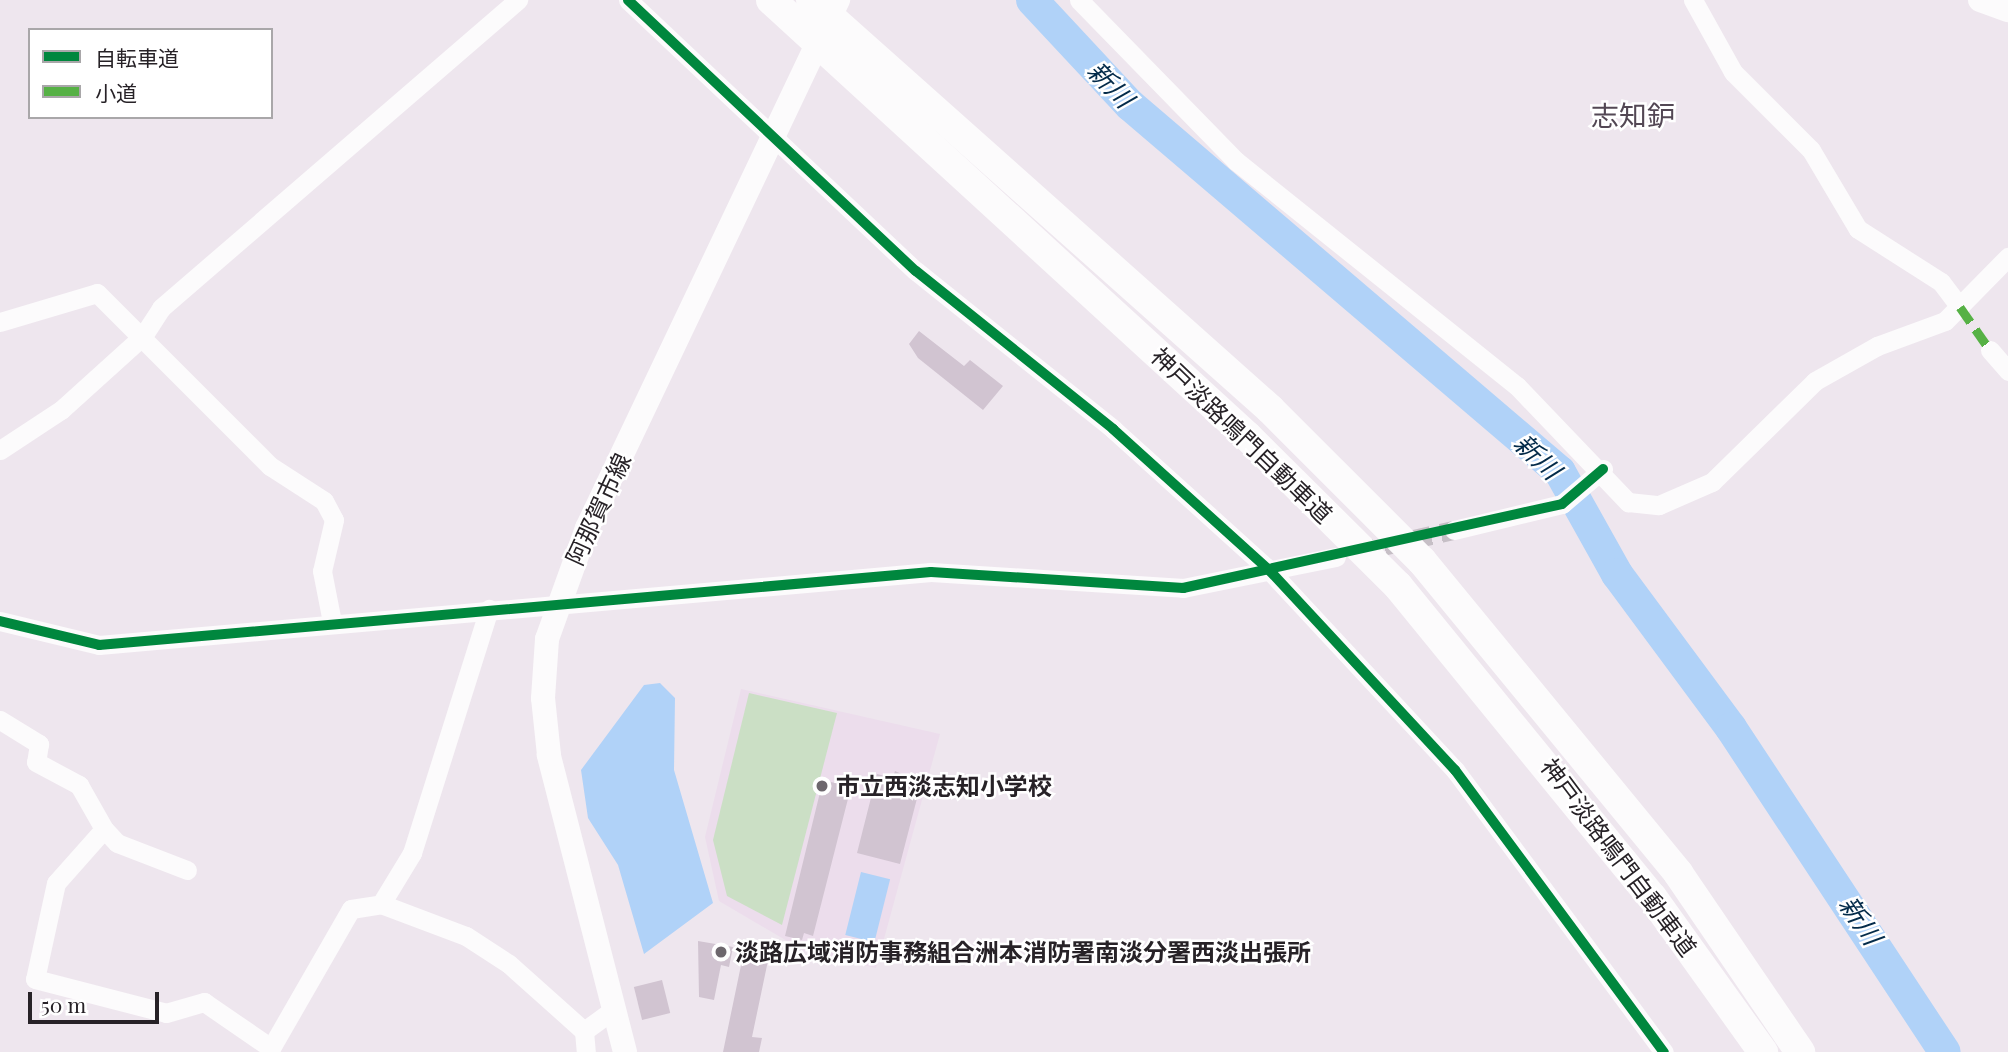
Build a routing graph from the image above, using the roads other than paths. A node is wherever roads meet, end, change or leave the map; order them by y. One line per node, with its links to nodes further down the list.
1 (518, 0): 14 (street)
2 (628, 0): 10 (street)
3 (771, 0): 8 (highway, 神戸淡路鳴門自動車道)
4 (838, 0): 10 (main road, 阿那賀市線)
5 (1079, 0): 18 (street)
6 (1693, 0): 12 (street)
7 (1980, 0): 9 (main road)
8 (806, 8): 36 (highway, 神戸淡路鳴門自動車道); 37 (highway, 神戸淡路鳴門自動車道)
9 (2008, 10)
10 (775, 138): 21 (street); 22 (main road, 阿那賀市線)
11 (2008, 257): 12 (street)
12 (1960, 307): 18 (street)
13 (0, 323): 14 (street)
14 (143, 336): 17 (street); 25 (street)
15 (1990, 350): 16 (street)
16 (2008, 371)
17 (0, 450)
18 (1603, 469): 19 (street)
19 (1454, 530)
20 (1336, 557): 21 (street)
21 (1270, 571): 22 (street); 35 (street)
22 (556, 604): 23 (street); 30 (main road, 阿那賀市線)
23 (489, 609): 25 (street); 29 (street)
24 (0, 621): 25 (street)
25 (332, 622)
26 (0, 720): 27 (street)
27 (104, 830): 28 (street); 32 (street)
28 (187, 870)
29 (381, 904): 31 (street); 32 (street)
30 (614, 1009): 31 (street); 34 (main road, 阿那賀市線)
31 (584, 1031): 33 (street)
32 (275, 1050)
33 (586, 1052)
34 (625, 1052)
35 (1664, 1052)
36 (1763, 1052)
37 (1800, 1052)

